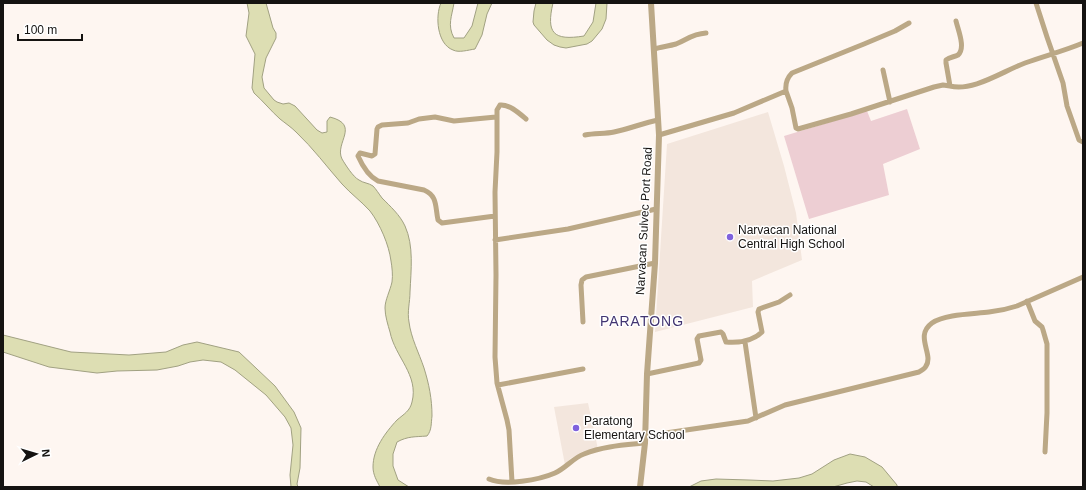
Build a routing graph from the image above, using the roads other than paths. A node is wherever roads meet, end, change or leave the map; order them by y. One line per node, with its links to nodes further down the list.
1 (651, 3): 7 (street, Narvacan Sulvec Port Road)
2 (1036, 3): 8 (street)
3 (956, 21): 10 (street)
4 (909, 23): 11 (street)
5 (706, 32): 7 (street)
6 (1083, 43): 8 (street)
7 (654, 49): 15 (street, Narvacan Sulvec Port Road)
8 (1053, 54): 10 (street); 18 (street)
9 (883, 70): 12 (street)
10 (950, 86): 12 (street)
11 (786, 91): 12 (street); 17 (street)
12 (890, 102)
13 (496, 117): 14 (street); 20 (street); 20 (street)
14 (526, 119)
15 (658, 120): 16 (street); 17 (street, Narvacan Sulvec Port Road)
16 (586, 135)
17 (659, 135): 19 (street, Narvacan Sulvec Port Road)
18 (1083, 142)
19 (656, 209): 21 (street); 22 (street, Narvacan Sulvec Port Road)
20 (495, 216): 21 (street)
21 (495, 240): 30 (street)
22 (654, 263): 26 (street); 29 (street, Narvacan Sulvec Port Road)
23 (1083, 276): 25 (street)
24 (790, 294): 27 (street)
25 (1027, 301): 31 (street); 33 (street)
26 (583, 322)
27 (745, 342): 29 (street); 31 (street)
28 (583, 369): 30 (street)
29 (647, 374): 32 (street, Narvacan Sulvec Port Road)
30 (498, 385): 35 (street)
31 (756, 418): 32 (street)
32 (645, 439): 35 (street); 36 (street, Narvacan Sulvec Port Road)
33 (1046, 452)
34 (489, 479): 35 (street)
35 (512, 482)
36 (640, 487)

